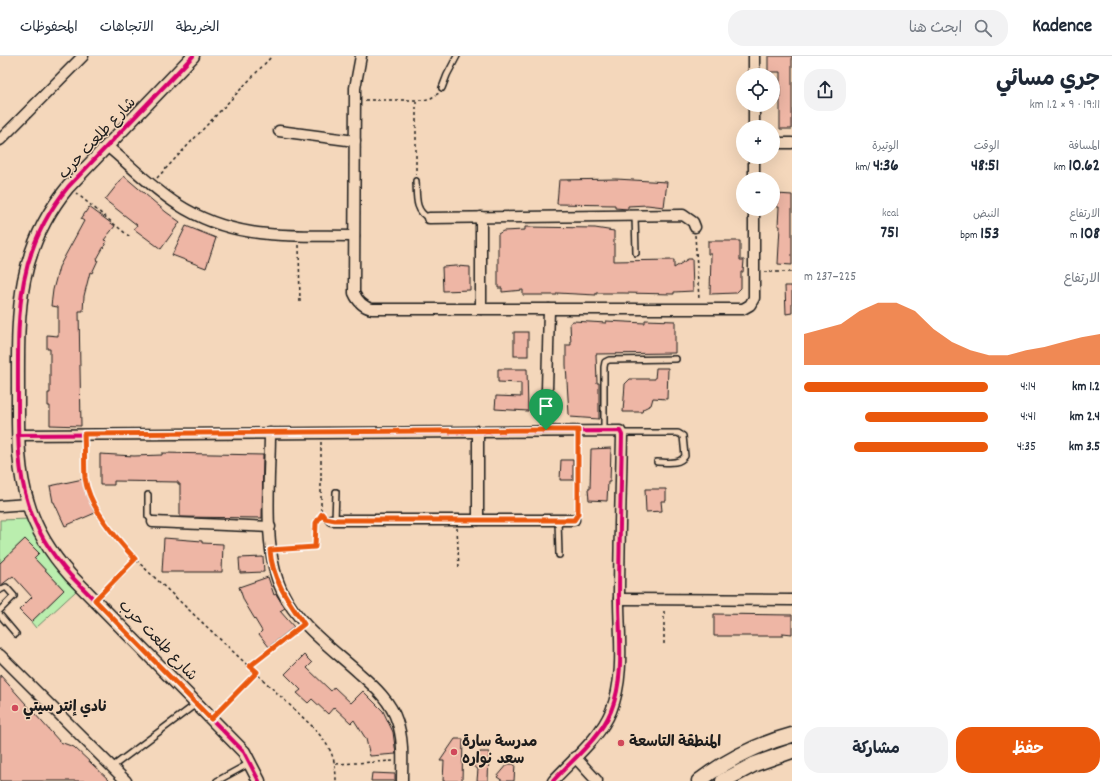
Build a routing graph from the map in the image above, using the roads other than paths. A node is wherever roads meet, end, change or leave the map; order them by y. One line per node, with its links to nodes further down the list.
1 (83, 56): 9 (street)
2 (193, 56): 13 (street, شارع طلعت حرب)
3 (360, 56): 10 (street)
4 (457, 56): 7 (lane)
5 (754, 56): 6 (street)
6 (754, 68)
7 (442, 88)
8 (279, 131): 10 (street)
9 (0, 140)
10 (355, 141): 20 (street)
11 (780, 143): 12 (street)
12 (792, 143)
13 (107, 146): 20 (street); 30 (street, شارع طلعت حرب)
14 (416, 181): 18 (lane)
15 (635, 216): 17 (street); 19 (street); 21 (lane)
16 (754, 216): 22 (street)
17 (481, 217): 18 (street); 23 (street)
18 (429, 218)
19 (695, 227)
20 (354, 236): 23 (street)
21 (636, 253)
22 (549, 309): 23 (street); 25 (street)
23 (481, 310)
24 (676, 359): 26 (lane)
25 (546, 430): 26 (street); 27 (street)
26 (604, 430): 29 (street)
27 (478, 431): 28 (street); 37 (street)
28 (270, 433): 30 (street); 41 (street)
29 (622, 433): 31 (lane); 44 (street)
30 (18, 434): 34 (street, شارع طلعت حرب)
31 (656, 462)
32 (336, 492): 36 (lane)
33 (148, 495): 40 (lane)
34 (28, 504): 35 (street); 50 (street, شارع طلعت حرب)
35 (0, 506)
36 (333, 520): 37 (street)
37 (478, 520): 38 (street)
38 (558, 520): 39 (street); 42 (lane)
39 (574, 520)
40 (153, 522): 41 (street)
41 (270, 527): 59 (street)
42 (559, 555)
43 (0, 590): 46 (lane)
44 (619, 599): 45 (street); 53 (street)
45 (792, 600)
46 (0, 610)
47 (0, 615): 48 (lane)
48 (16, 634)
49 (0, 655): 55 (street)
50 (196, 704): 54 (street, شارع طلعت حرب); 55 (lane)
51 (792, 735): 62 (main road)
52 (792, 751): 63 (main road)
53 (575, 757): 60 (street); 61 (street)
54 (250, 762): 57 (lane); 58 (street, شارع طلعت حرب)
55 (112, 767): 56 (street)
56 (126, 781)
57 (217, 781)
58 (259, 781)
59 (402, 781)
60 (553, 781)
61 (597, 781)
62 (698, 781)
63 (723, 781)

